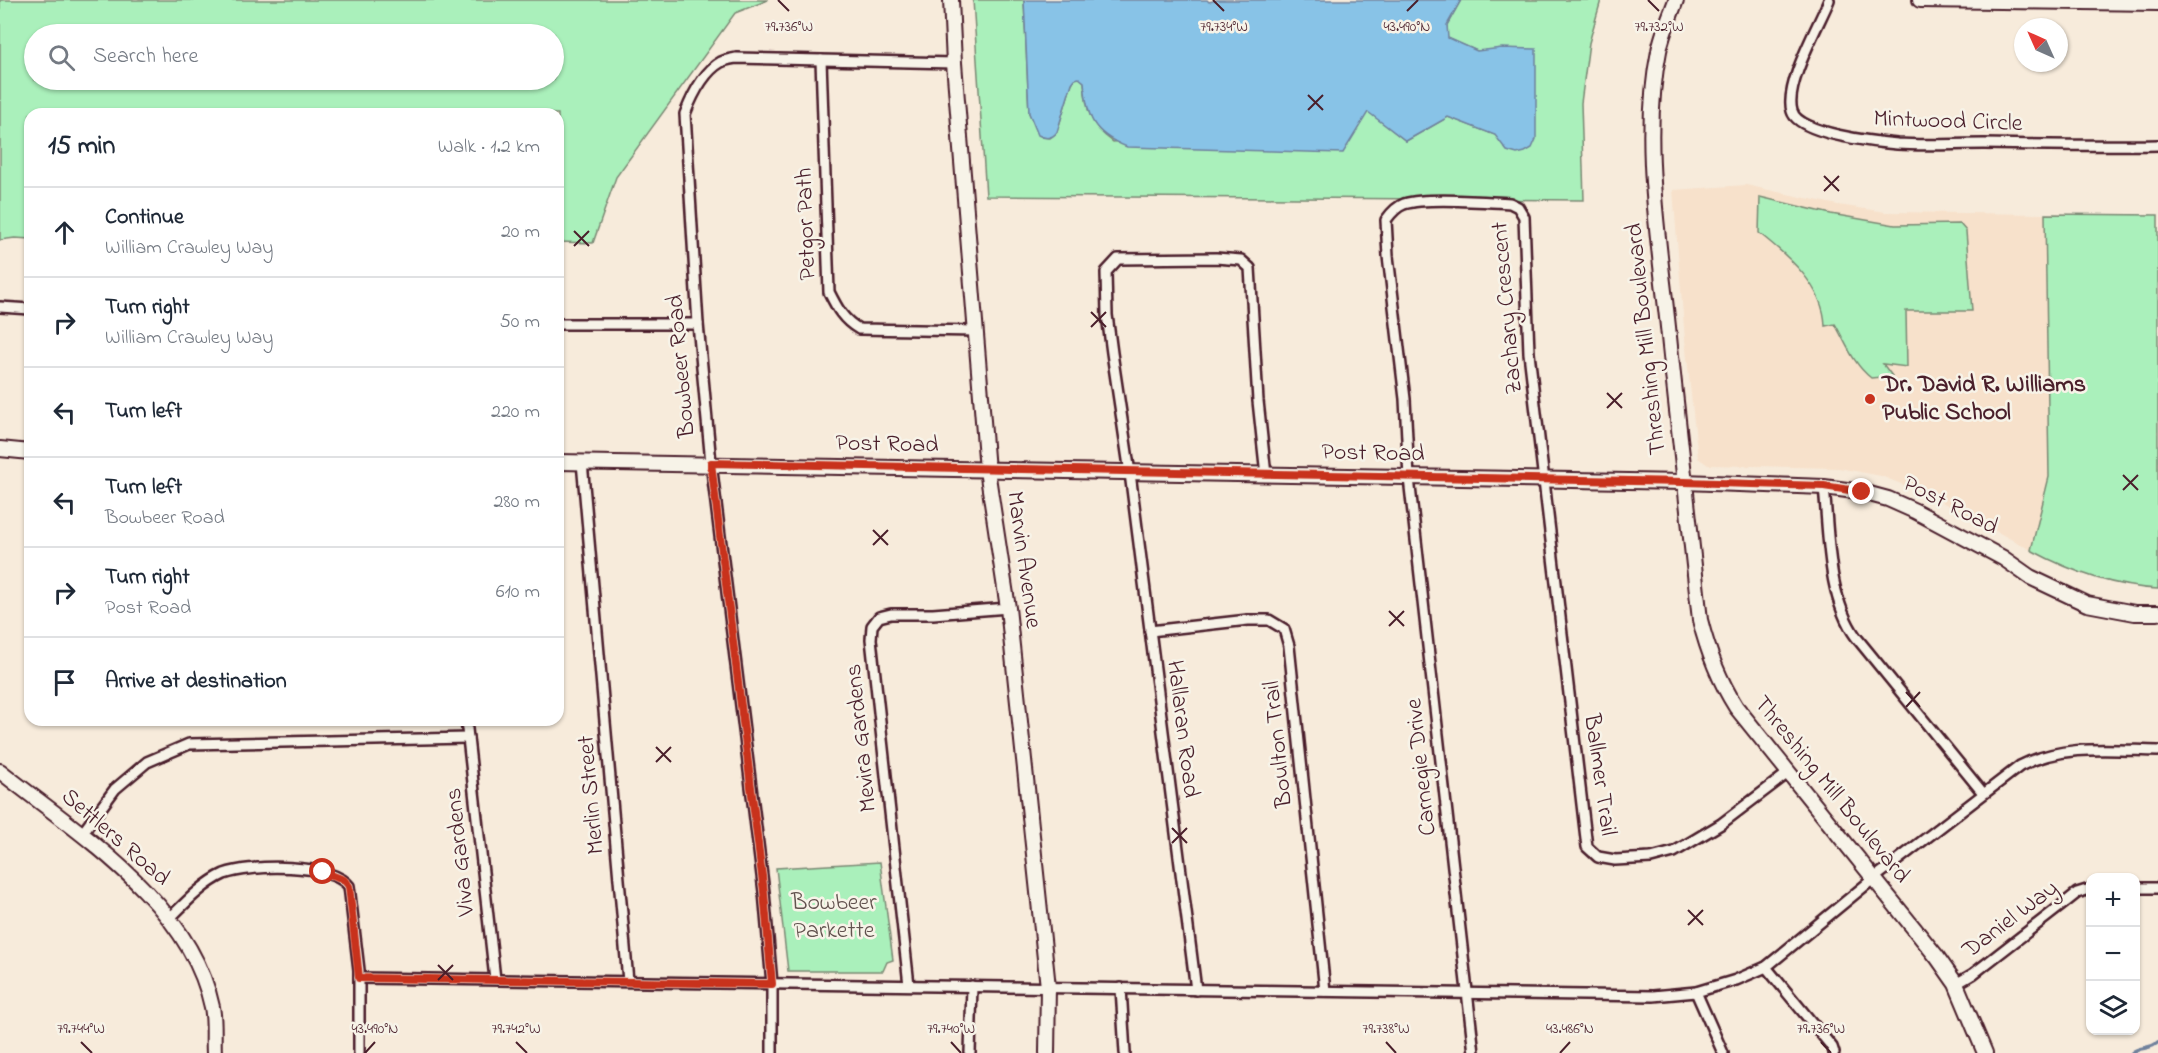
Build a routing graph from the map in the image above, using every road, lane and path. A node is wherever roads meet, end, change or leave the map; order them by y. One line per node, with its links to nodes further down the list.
1 (951, 0): 8 (street, Marvin Avenue)
2 (1677, 0): 25 (street, Threshing Mill Boulevard)
3 (1829, 0): 9 (street, Mintwood Circle)
4 (1920, 0): 5 (street)
5 (2096, 1): 6 (street)
6 (2158, 3)
7 (821, 60): 8 (street, Bowbeer Road); 13 (street, Bowbeer Road); 14 (street, Petgor Path)
8 (954, 63): 14 (street, Marvin Avenue)
9 (2158, 145)
10 (0, 307): 11 (street)
11 (24, 309)
12 (564, 324): 13 (street)
13 (698, 324): 19 (street, Bowbeer Road)
14 (977, 331): 20 (street, Marvin Avenue)
15 (0, 449): 16 (street)
16 (24, 451)
17 (564, 462): 18 (street, Post Road)
18 (582, 462): 19 (street, Post Road); 45 (street, Merlin Street)
19 (711, 463): 20 (street, Post Road); 46 (street, Bowbeer Road)
20 (987, 470): 21 (street, Post Road); 27 (street, Marvin Avenue)
21 (1130, 472): 22 (street, Post Road); 22 (street, Hallaran Road); 29 (street, Hallaran Road)
22 (1266, 475): 23 (street, Post Road)
23 (1409, 478): 24 (street, Post Road); 24 (street, Zachary Crescent); 55 (street, Carnegie Drive)
24 (1544, 479): 25 (street, Post Road); 34 (street, Ballmer Trail)
25 (1684, 482): 26 (street, Post Road); 34 (street, Threshing Mill Boulevard)
26 (1824, 486): 28 (street, Post Road); 35 (street)
27 (1008, 608): 48 (street, Mevira Gardens); 50 (street, Marvin Avenue)
28 (2158, 613)
29 (1150, 631): 52 (street, Hallaran Road); 53 (street, Boulton Trail)
30 (467, 726): 31 (street, Viva Gardens)
31 (468, 738): 36 (street); 44 (street, Viva Gardens)
32 (2158, 751): 35 (street)
33 (0, 771): 36 (street, Settlers Road)
34 (1788, 773): 37 (street, Threshing Mill Boulevard)
35 (1983, 793): 37 (street)
36 (81, 835): 41 (street, Settlers Road)
37 (1873, 879): 42 (street); 47 (street, Threshing Mill Boulevard)
38 (2140, 888): 39 (street)
39 (2158, 888)
40 (2086, 890): 47 (street, Daniel Way)
41 (170, 918): 43 (street); 56 (street, Settlers Road)
42 (1766, 967): 54 (street); 64 (street)
43 (359, 978): 44 (street); 57 (street)
44 (495, 980): 45 (street)
45 (628, 981): 46 (street)
46 (772, 984): 48 (street); 58 (street, Bowbeer Road)
47 (1956, 984): 65 (street, Threshing Mill Boulevard)
48 (909, 986): 49 (street)
49 (972, 986): 50 (street); 59 (street)
50 (1048, 987): 51 (street); 60 (street, Marvin Avenue)
51 (1121, 988): 52 (street); 61 (street)
52 (1196, 990): 53 (street)
53 (1325, 991): 55 (street)
54 (1695, 992): 55 (street); 63 (street)
55 (1467, 994): 62 (street, Carnegie Drive)
56 (214, 1053)
57 (359, 1053)
58 (772, 1053)
59 (970, 1053)
60 (1047, 1053)
61 (1125, 1053)
62 (1474, 1053)
63 (1723, 1053)
64 (1834, 1053)
65 (1985, 1053)

